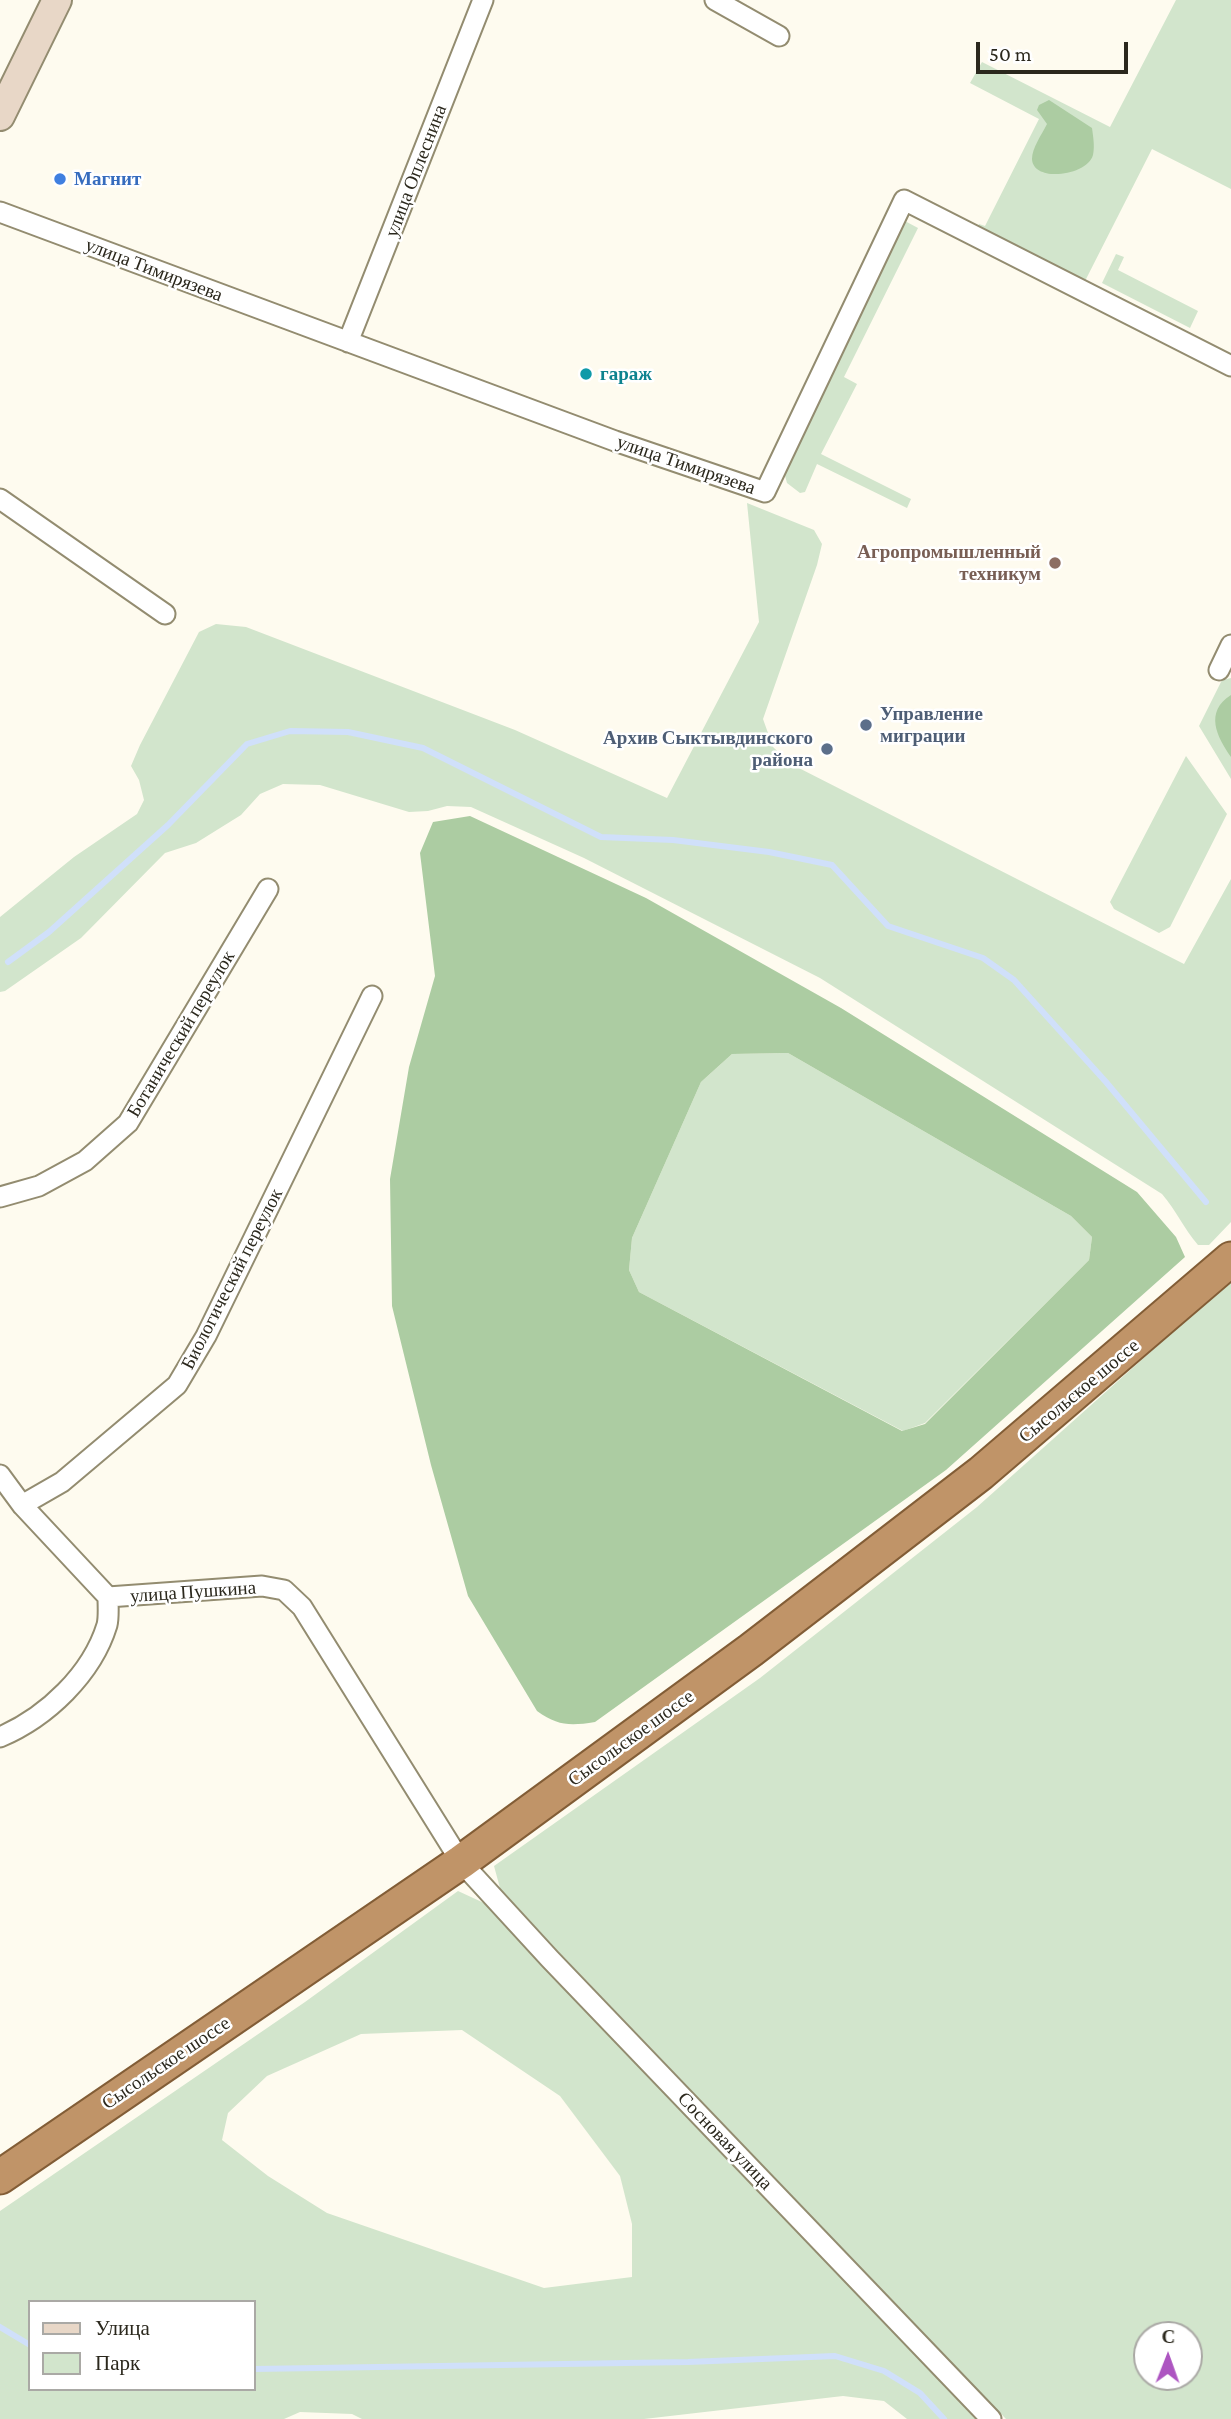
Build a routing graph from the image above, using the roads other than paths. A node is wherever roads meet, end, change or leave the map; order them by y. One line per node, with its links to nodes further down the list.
1 (57, 0): 5 (main road)
2 (483, 0): 7 (street, улица Оплеснина)
3 (715, 0): 4 (street)
4 (779, 36)
5 (0, 116)
6 (0, 212): 7 (street, улица Тимирязева)
7 (348, 342): 8 (street, улица Тимирязева)
8 (1231, 366)
9 (0, 499): 10 (street)
10 (165, 614)
11 (1231, 645): 12 (street)
12 (1231, 667)
13 (268, 889): 15 (street, Ботанический переулок)
14 (372, 996): 18 (street, Биологический переулок)
15 (0, 1197)
16 (1231, 1259): 21 (highway, Сысольское шоссе)
17 (0, 1475): 18 (street, улица Пушкина)
18 (22, 1505): 19 (street, улица Пушкина)
19 (108, 1598): 20 (street); 21 (street, улица Пушкина)
20 (0, 1737)
21 (461, 1862): 22 (highway, Сысольское шоссе); 23 (street, Сосновая улица)
22 (0, 2177)
23 (991, 2419)

